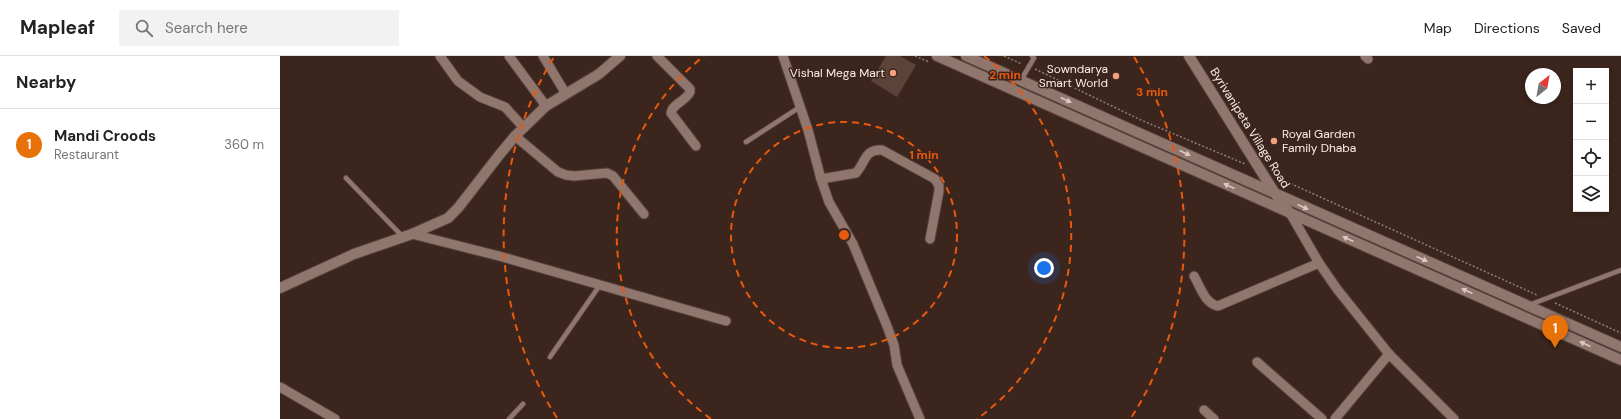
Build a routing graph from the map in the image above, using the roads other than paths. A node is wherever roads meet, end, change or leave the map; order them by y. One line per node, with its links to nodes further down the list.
1 (440, 56): 15 (street)
2 (508, 56): 13 (street)
3 (543, 56): 12 (street)
4 (620, 56): 12 (main road)
5 (657, 56): 18 (street)
6 (783, 56): 14 (street)
7 (937, 56): 22 (main road, one-way to 7)
8 (966, 56): 11 (main road)
9 (1032, 56): 11 (lane)
10 (1189, 56): 21 (main road, Byrivanipeta Village Road)
11 (1021, 80): 21 (main road, one-way to 21)
12 (566, 94): 13 (main road)
13 (546, 106): 15 (main road)
14 (801, 107): 17 (lane); 20 (street)
15 (524, 128): 16 (main road)
16 (515, 136): 23 (street); 24 (main road)
17 (746, 142)
18 (696, 146)
19 (346, 178): 24 (lane)
20 (821, 179): 25 (street); 43 (street)
21 (1276, 195): 22 (main road, Byrivanipeta Village Road); 31 (main road, one-way to 31)
22 (1290, 213): 26 (street); 36 (main road, one-way to 22)
23 (644, 214)
24 (408, 236): 29 (street); 30 (main road)
25 (930, 239)
26 (1319, 263): 28 (street); 34 (street)
27 (1621, 270): 31 (lane)
28 (1194, 276)
29 (600, 285): 32 (street); 35 (lane)
30 (280, 288)
31 (1528, 306): 33 (main road)
32 (726, 321)
33 (1621, 347)
34 (1389, 354): 46 (street); 47 (street)
35 (550, 357)
36 (1621, 360)
37 (1257, 362): 45 (street)
38 (280, 387): 41 (street)
39 (523, 404): 42 (lane)
40 (1204, 410): 44 (street)
41 (335, 419)
42 (509, 419)
43 (920, 419)
44 (1214, 419)
45 (1322, 419)
46 (1334, 419)
47 (1454, 419)

